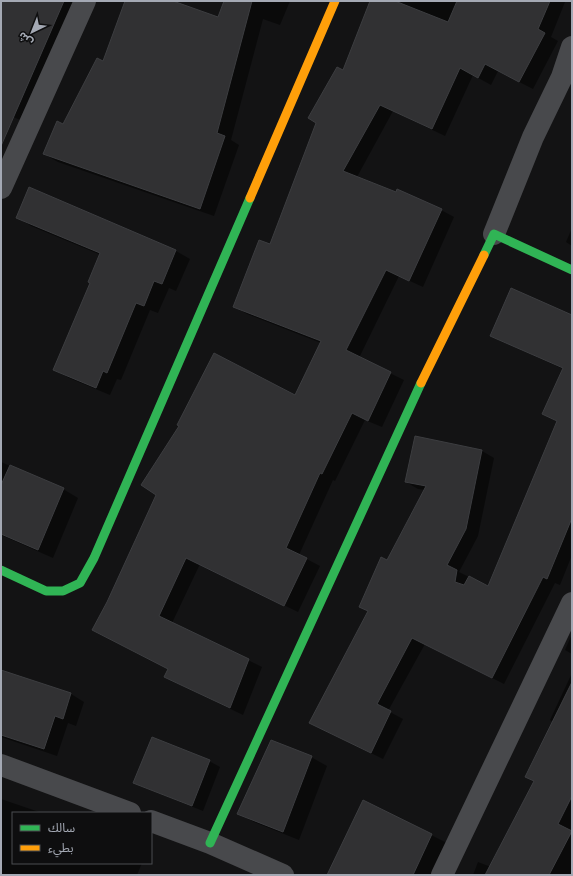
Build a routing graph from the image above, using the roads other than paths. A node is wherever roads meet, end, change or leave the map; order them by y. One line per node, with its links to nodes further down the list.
1 (85, 1): 4 (street)
2 (335, 1): 7 (street)
3 (572, 47): 5 (street)
4 (1, 188)
5 (494, 234): 6 (street); 12 (street)
6 (572, 270)
7 (1, 570)
8 (572, 603): 14 (street)
9 (1, 765): 10 (street)
10 (127, 812)
11 (152, 821): 12 (street)
12 (210, 843): 13 (street)
13 (283, 875)
14 (442, 875)

